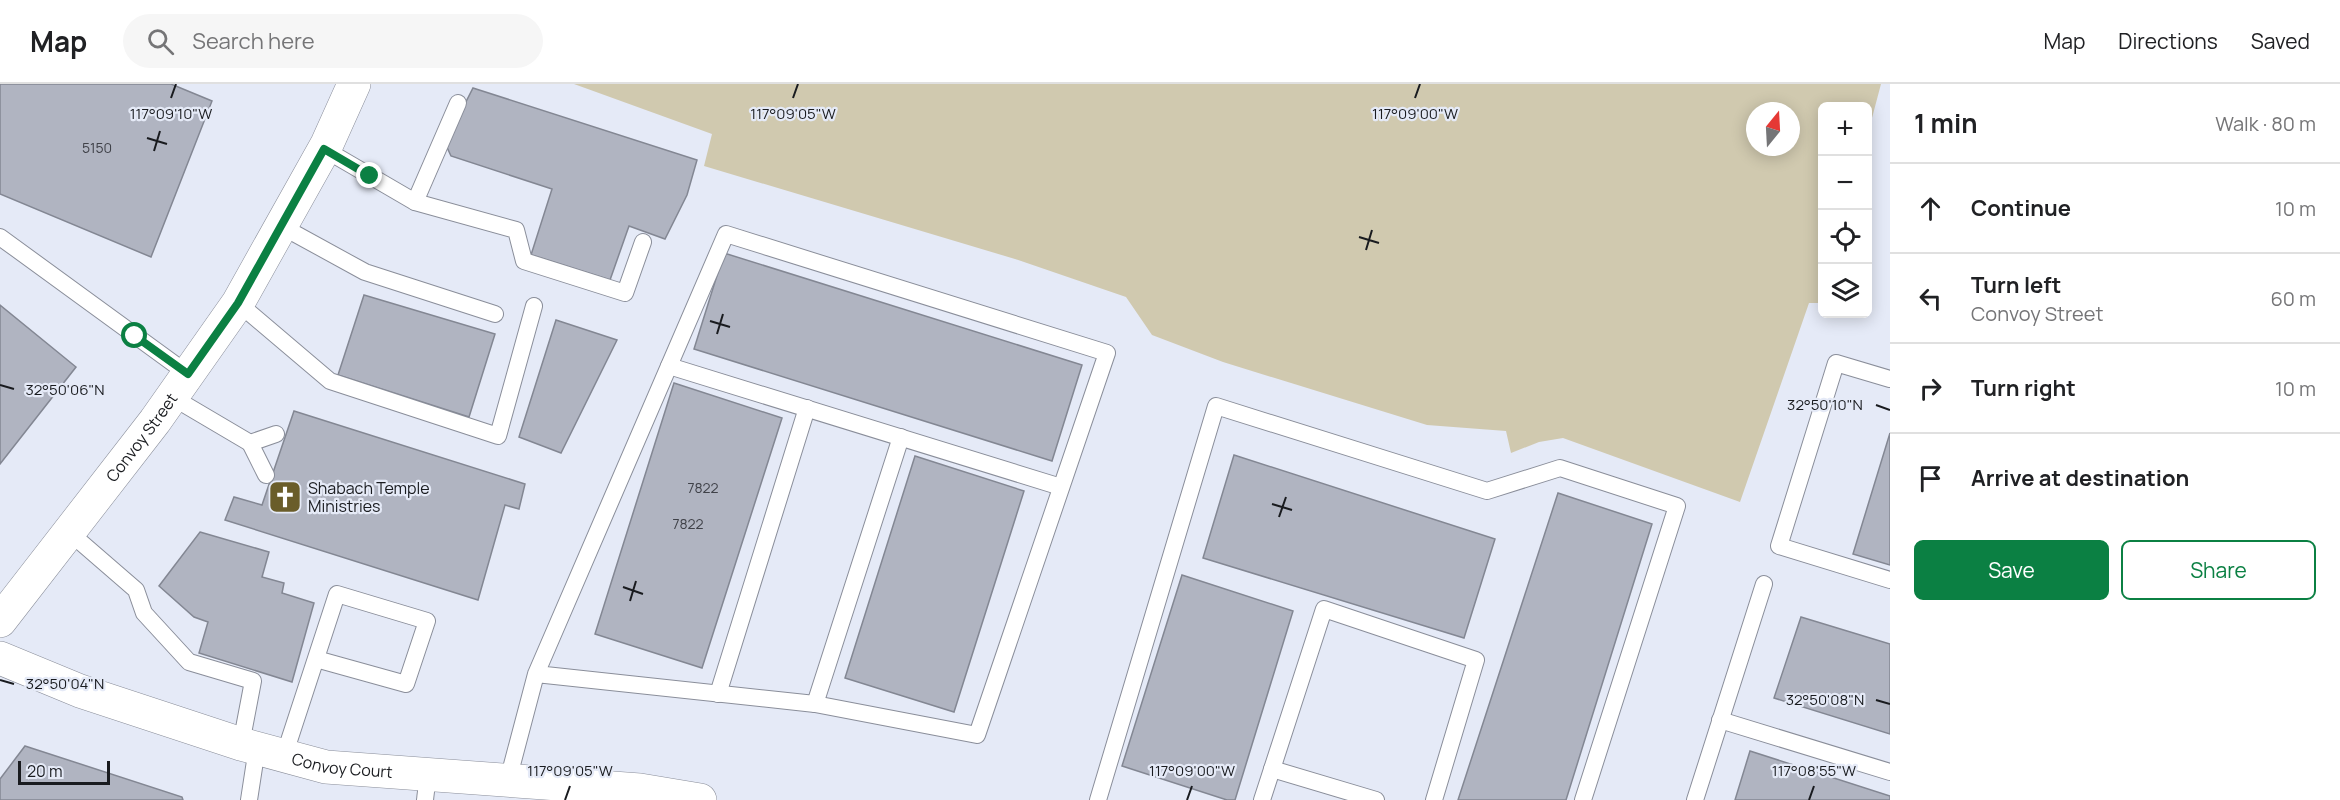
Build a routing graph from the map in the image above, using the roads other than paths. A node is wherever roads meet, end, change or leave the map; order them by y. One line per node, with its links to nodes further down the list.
1 (354, 84): 3 (street, Convoy Street)
2 (458, 103): 4 (lane)
3 (324, 149): 4 (lane); 5 (street, Convoy Street)
4 (415, 202): 7 (lane)
5 (281, 226): 8 (street, Convoy Street); 10 (lane)
6 (0, 237): 13 (lane)
7 (643, 242)
8 (238, 303): 9 (lane); 13 (street, Convoy Street)
9 (534, 306)
10 (495, 314)
11 (669, 366): 14 (lane); 19 (lane); 26 (lane)
12 (1890, 379): 21 (lane)
13 (180, 386): 17 (lane); 20 (street, Convoy Street)
14 (807, 408): 16 (lane); 27 (lane)
15 (276, 434): 17 (lane)
16 (901, 437): 19 (lane); 28 (lane)
17 (250, 443): 18 (lane)
18 (266, 475)
19 (1061, 487): 28 (lane)
20 (69, 532): 23 (street, Convoy Street); 30 (lane)
21 (1890, 580)
22 (1764, 584): 29 (lane)
23 (0, 621)
24 (0, 658): 30 (street, Convoy Court)
25 (316, 659): 25 (lane); 30 (lane)
26 (536, 674): 27 (lane); 33 (lane)
27 (718, 694): 28 (lane)
28 (815, 704)
29 (1720, 720): 32 (lane); 42 (lane)
30 (260, 749): 34 (street, Convoy Court); 35 (lane)
31 (1272, 769): 38 (lane); 39 (lane); 40 (lane)
32 (1890, 772)
33 (508, 780): 34 (street, Convoy Court); 36 (street, Convoy Court)
34 (427, 787)
35 (249, 800)
36 (700, 800)
37 (1098, 800): 41 (lane)
38 (1262, 800)
39 (1376, 800)
40 (1434, 800)
41 (1583, 800)
42 (1695, 800)

